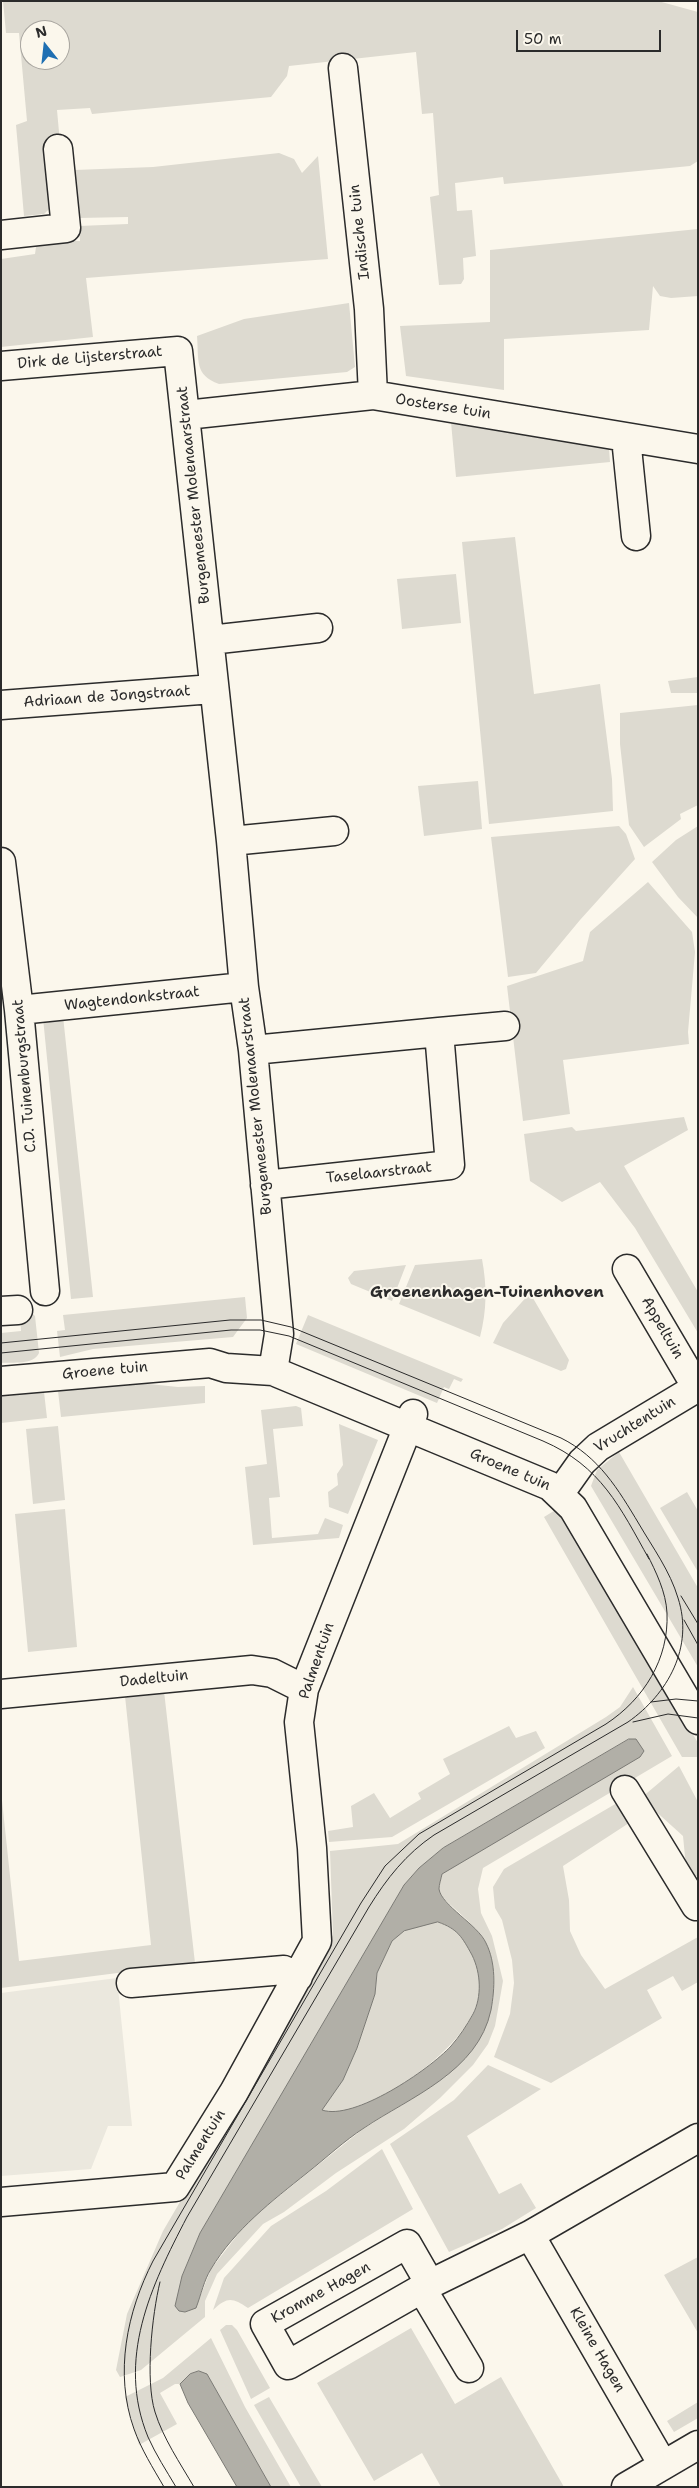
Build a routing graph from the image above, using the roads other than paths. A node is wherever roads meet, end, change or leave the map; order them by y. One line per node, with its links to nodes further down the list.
1 (343, 68): 6 (street, Indische tuin)
2 (58, 149): 3 (street)
3 (1, 235)
4 (178, 350): 5 (street, Dirk de Lijsterstraat); 7 (street, Burgemeester Molenaarstraat)
5 (1, 366)
6 (373, 395): 7 (street, Oosterse tuin); 8 (street, Oosterse tuin)
7 (186, 414): 12 (street, Burgemeester Molenaarstraat)
8 (626, 438): 9 (street, Oosterse tuin); 10 (street)
9 (698, 450)
10 (636, 536)
11 (318, 628): 12 (street)
12 (210, 640): 13 (street, Burgemeester Molenaarstraat)
13 (213, 689): 14 (street, Adriaan de Jongstraat); 16 (street, Burgemeester Molenaarstraat)
14 (1, 705)
15 (334, 831): 16 (street)
16 (231, 841): 18 (street, Burgemeester Molenaarstraat)
17 (1, 862): 19 (street, C.D. Tuinenburgstraat)
18 (244, 987): 19 (street, Wagtendonkstraat); 22 (street, Burgemeester Molenaarstraat)
19 (19, 1010): 25 (street, C.D. Tuinenburgstraat)
20 (504, 1026): 21 (street)
21 (439, 1032): 22 (street); 23 (street, Taselaarstraat)
22 (253, 1050): 23 (street, Burgemeester Molenaarstraat)
23 (265, 1185): 26 (street, Burgemeester Molenaarstraat)
24 (627, 1269): 28 (street, Appeltuin)
25 (45, 1291)
26 (274, 1364): 27 (street, Groene tuin); 29 (street, Groene tuin)
27 (1, 1381)
28 (697, 1388): 30 (street, Vruchtentuin)
29 (410, 1421): 30 (street, Groene tuin); 31 (street, Palmentuin)
30 (564, 1487): 32 (street, Groene tuin); 34 (street, Groene tuin)
31 (304, 1689): 33 (street, Dadeltuin); 37 (street, Palmentuin)
32 (698, 1690)
33 (1, 1694)
34 (698, 1720)
35 (625, 1790): 36 (street)
36 (697, 1905)
37 (298, 1977): 38 (street); 40 (street, Palmentuin)
38 (131, 1983)
39 (698, 2138): 41 (street, Kromme Hagen)
40 (1, 2202)
41 (530, 2234): 42 (street, Kromme Hagen); 45 (street, Kleine Hagen)
42 (426, 2286): 42 (street, Kromme Hagen); 43 (street, Kromme Hagen)
43 (469, 2368)
44 (698, 2445): 45 (street)
45 (663, 2465): 46 (street)
46 (626, 2487)

